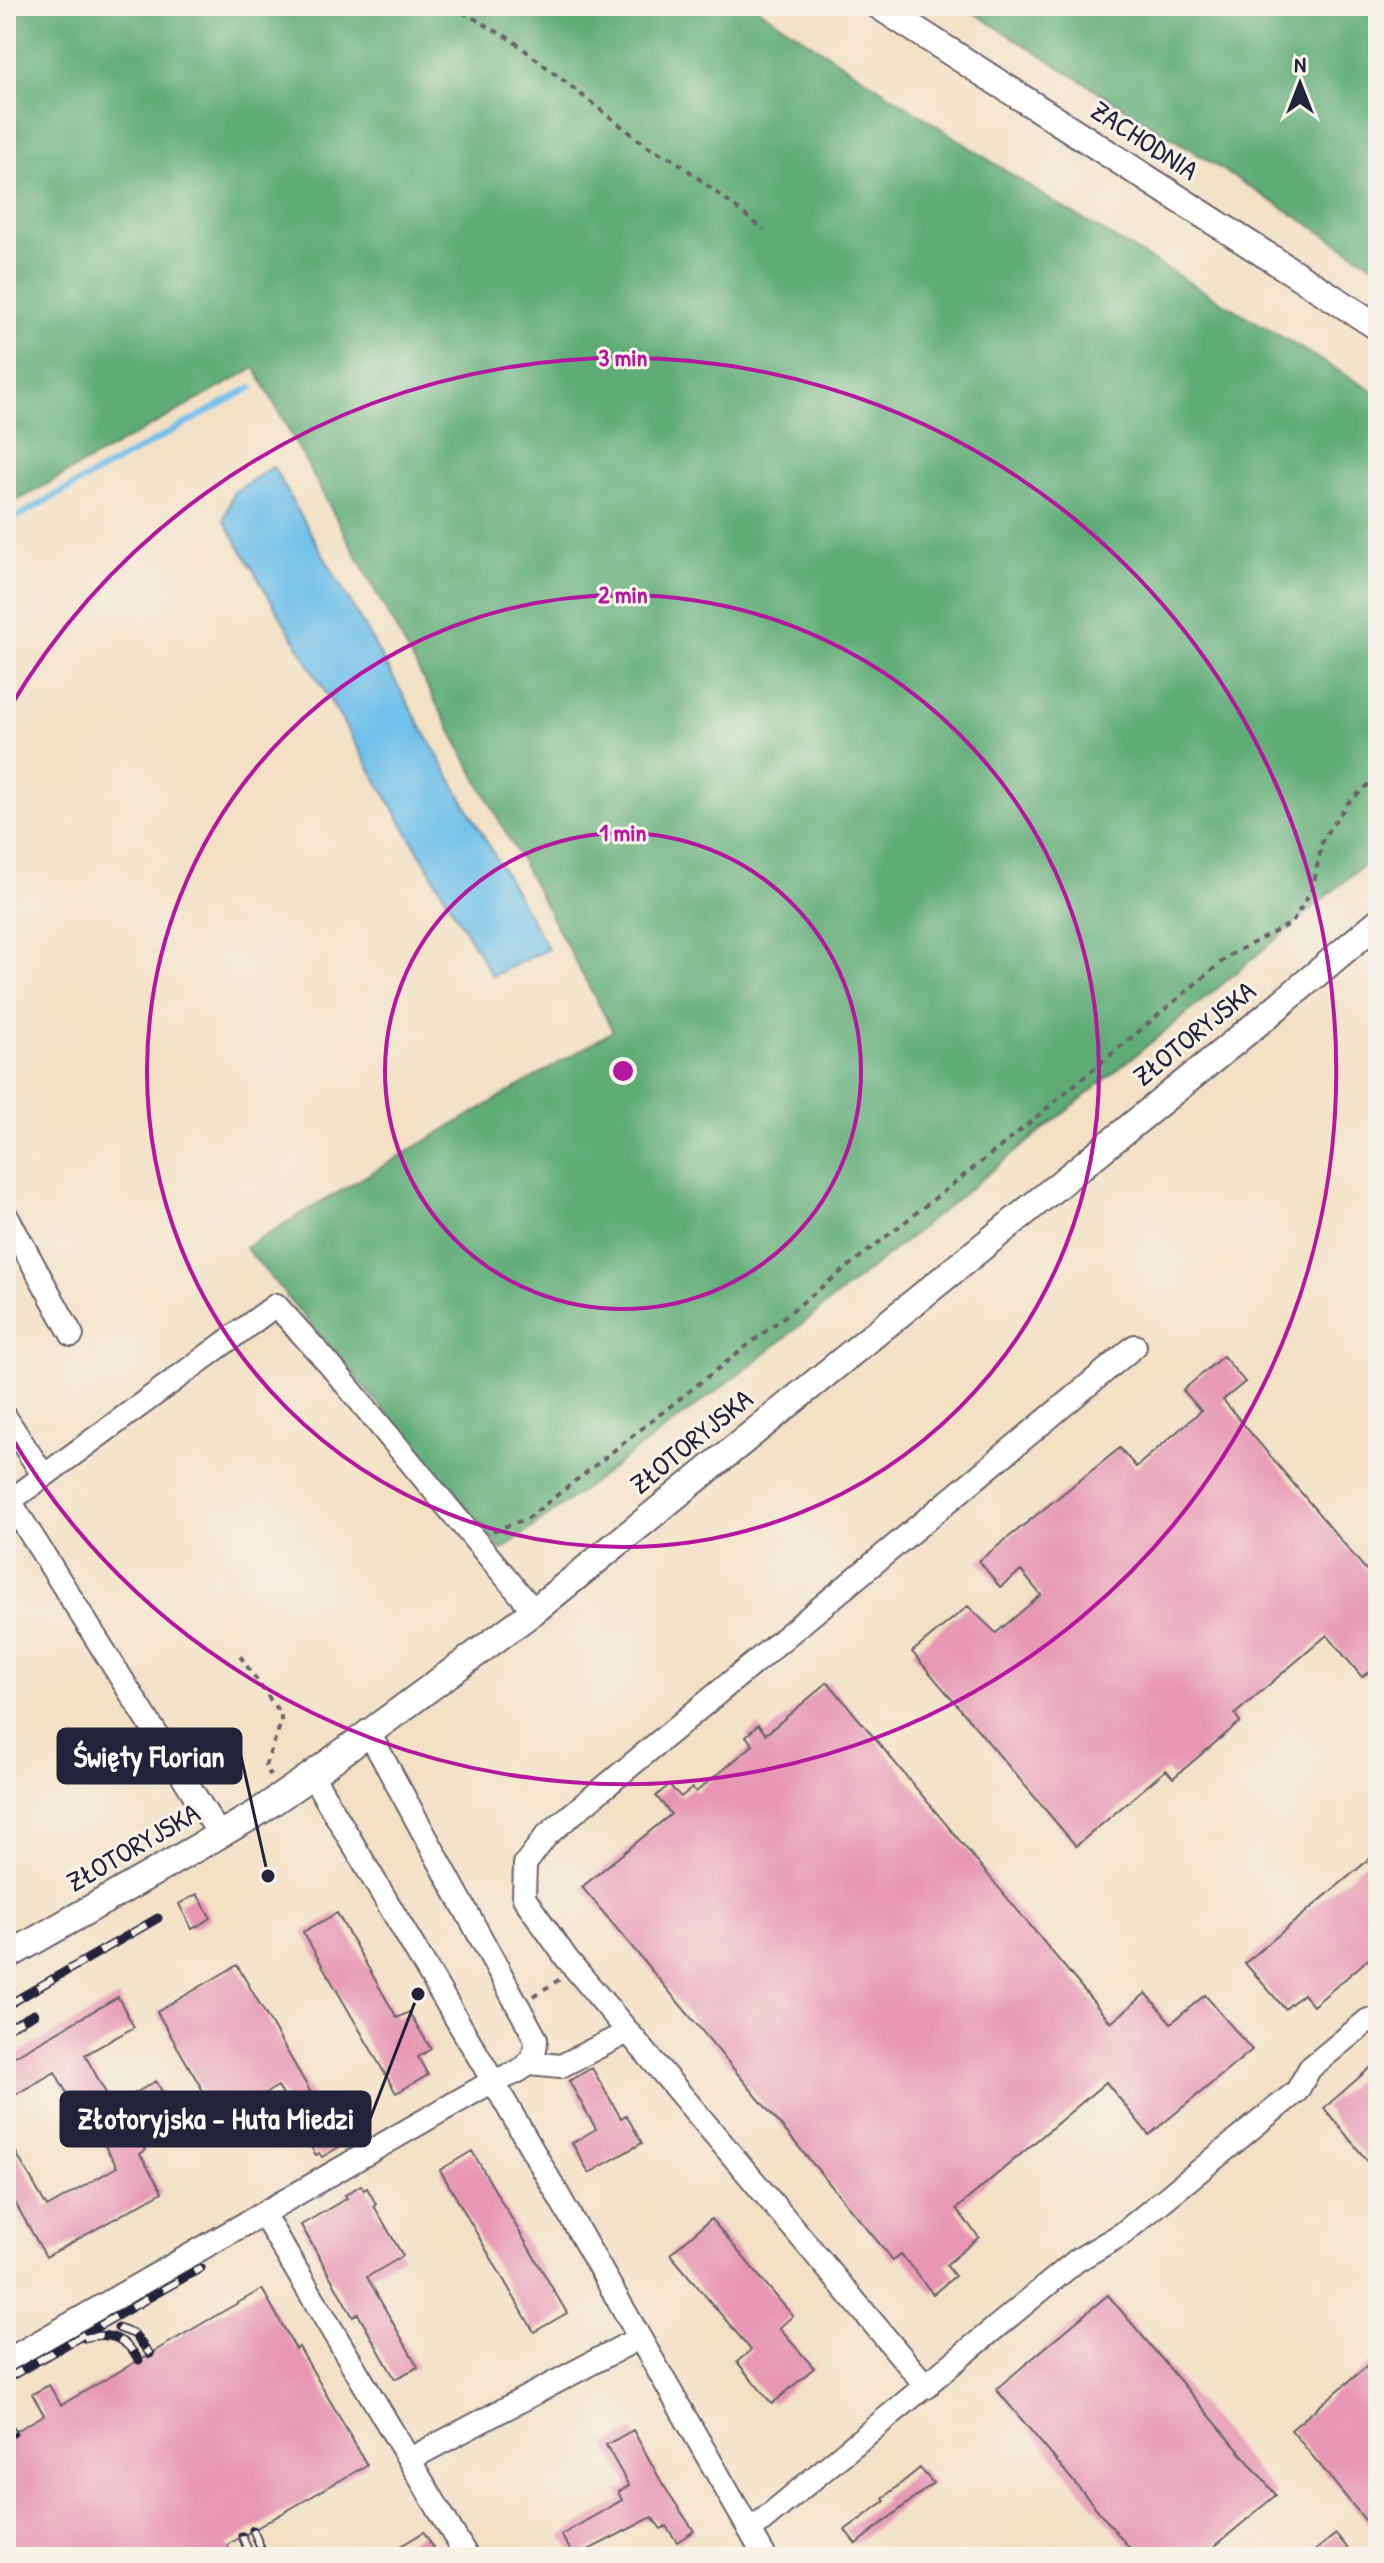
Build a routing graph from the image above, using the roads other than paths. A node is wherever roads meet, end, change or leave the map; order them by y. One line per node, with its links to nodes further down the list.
1 (879, 6): 2 (main road, ZACHODNIA)
2 (1378, 327)
3 (1378, 922): 9 (main road, ZŁOTORYJSKA)
4 (6, 1215): 5 (street)
5 (72, 1335)
6 (1135, 1346): 15 (street)
7 (6, 1418): 8 (street)
8 (44, 1476): 9 (street); 12 (street)
9 (534, 1611): 10 (main road, ZŁOTORYJSKA)
10 (368, 1731): 11 (main road, ZŁOTORYJSKA); 16 (street)
11 (312, 1775): 12 (main road, ZŁOTORYJSKA); 17 (street)
12 (219, 1834): 13 (main road, ZŁOTORYJSKA)
13 (6, 1957)
14 (1368, 2020): 21 (street)
15 (628, 2032): 16 (street); 21 (street)
16 (529, 2063): 17 (street)
17 (493, 2081): 18 (street); 19 (street)
18 (263, 2214): 20 (street); 22 (street)
19 (639, 2338): 22 (street); 23 (street)
20 (6, 2361)
21 (927, 2387): 23 (street)
22 (410, 2459): 24 (street)
23 (750, 2531): 25 (street)
24 (467, 2557)
25 (765, 2557)

